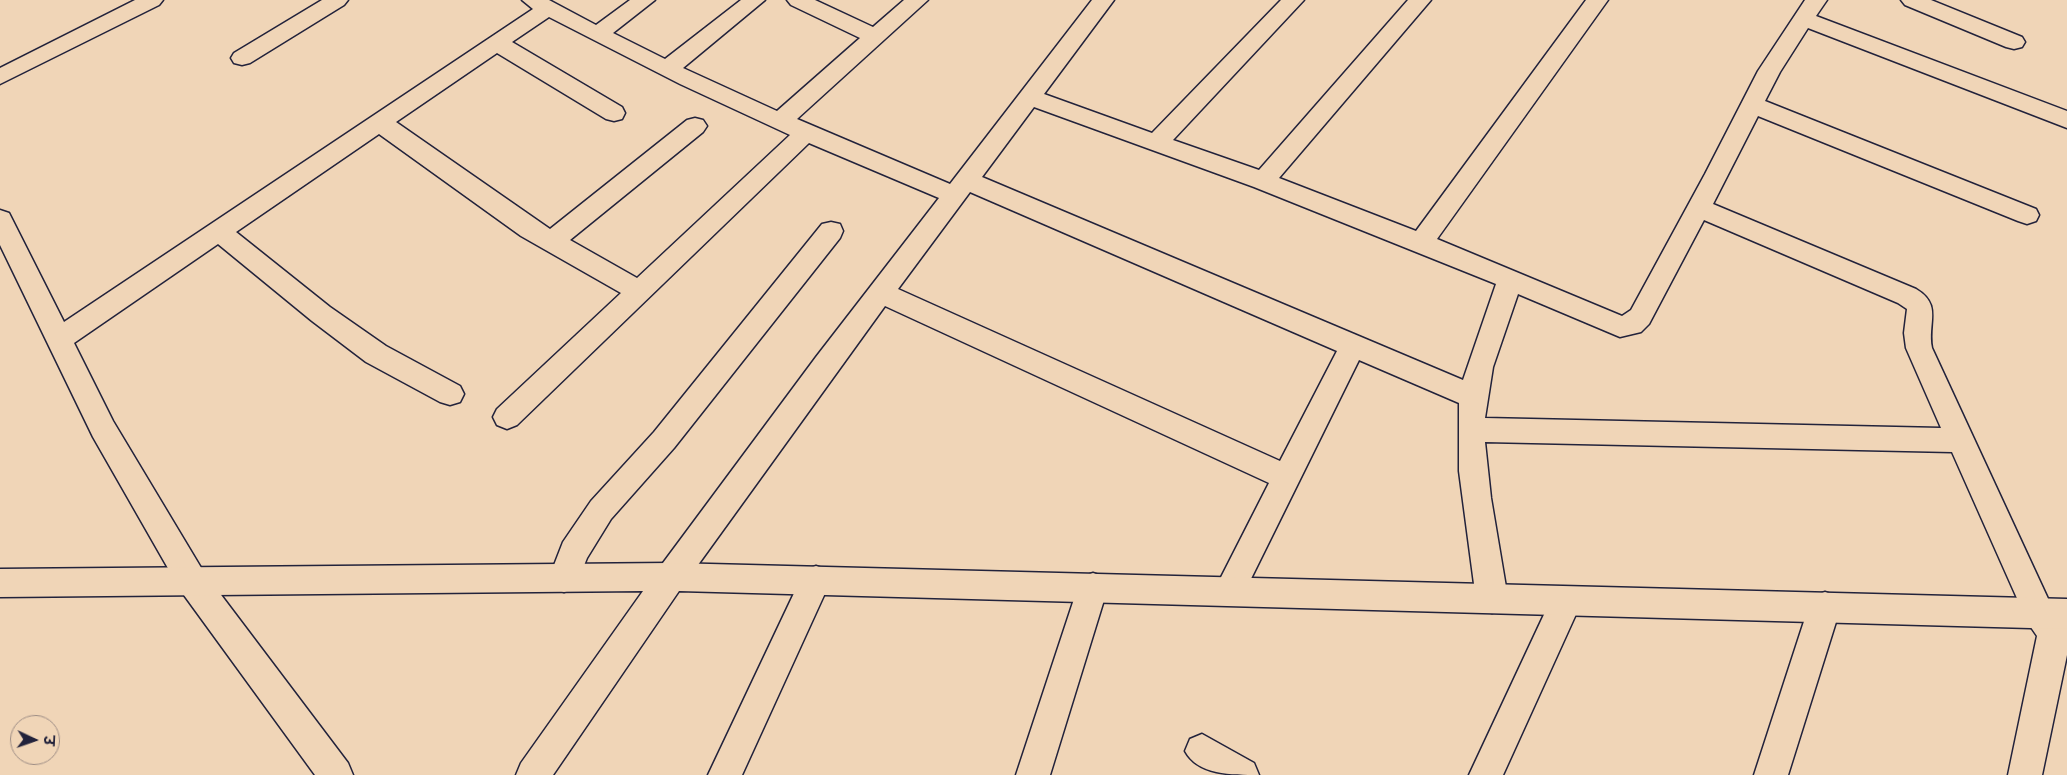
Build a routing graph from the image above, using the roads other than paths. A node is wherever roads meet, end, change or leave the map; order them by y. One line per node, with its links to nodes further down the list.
1 (152, 0): 20 (street)
2 (338, 0): 18 (street)
3 (644, 0): 14 (street)
4 (754, 0): 19 (street)
5 (798, 0): 15 (street)
6 (917, 0): 15 (street)
7 (1103, 0): 21 (street)
8 (1293, 0): 29 (street)
9 (1420, 0): 30 (street)
10 (1597, 0): 38 (street)
11 (1912, 0): 16 (street)
12 (540, 4): 14 (street); 17 (street)
13 (1810, 9): 22 (street); 24 (street)
14 (598, 34): 19 (street)
15 (875, 37): 26 (street)
16 (2014, 42)
17 (497, 43): 23 (street); 25 (street)
18 (242, 58)
19 (667, 69): 26 (street)
20 (0, 77)
21 (1028, 97): 29 (street); 31 (street)
22 (1752, 106): 32 (street); 33 (street)
23 (614, 113)
24 (2067, 120)
25 (379, 122): 35 (street); 37 (street)
26 (779, 122): 28 (street)
27 (695, 126): 37 (street)
28 (805, 134): 31 (street); 40 (street)
29 (1156, 143): 30 (street)
30 (1263, 180): 38 (street)
31 (960, 188): 41 (street); 43 (street)
32 (1699, 208): 39 (street); 48 (street)
33 (2028, 215)
34 (0, 219): 42 (street)
35 (218, 231): 42 (street); 44 (street)
36 (831, 231): 51 (street)
37 (551, 242): 40 (street)
38 (1421, 243): 39 (street)
39 (1510, 280): 45 (street)
40 (639, 291): 46 (street)
41 (880, 292): 49 (street); 50 (street)
42 (59, 339): 53 (street)
43 (1353, 346): 45 (street); 49 (street)
44 (450, 394)
45 (1473, 397): 47 (street)
46 (507, 417)
47 (1472, 430): 48 (street); 57 (street)
48 (1961, 440): 60 (street)
49 (1287, 478): 56 (street)
50 (670, 577): 51 (street); 52 (street); 63 (street)
51 (564, 578): 53 (street)
52 (816, 580): 55 (street); 64 (street)
53 (192, 581): 54 (street); 62 (street)
54 (0, 583)
55 (1093, 587): 56 (street); 65 (street)
56 (1229, 591): 57 (street)
57 (1492, 599): 58 (street)
58 (1566, 601): 59 (street); 67 (street)
59 (1824, 606): 60 (street); 68 (street)
60 (2057, 625): 69 (street)
61 (1202, 751): 66 (street)
62 (336, 775)
63 (532, 775)
64 (725, 775)
65 (1033, 775)
66 (1242, 775)
67 (1486, 775)
68 (1771, 775)
69 (2025, 775)

